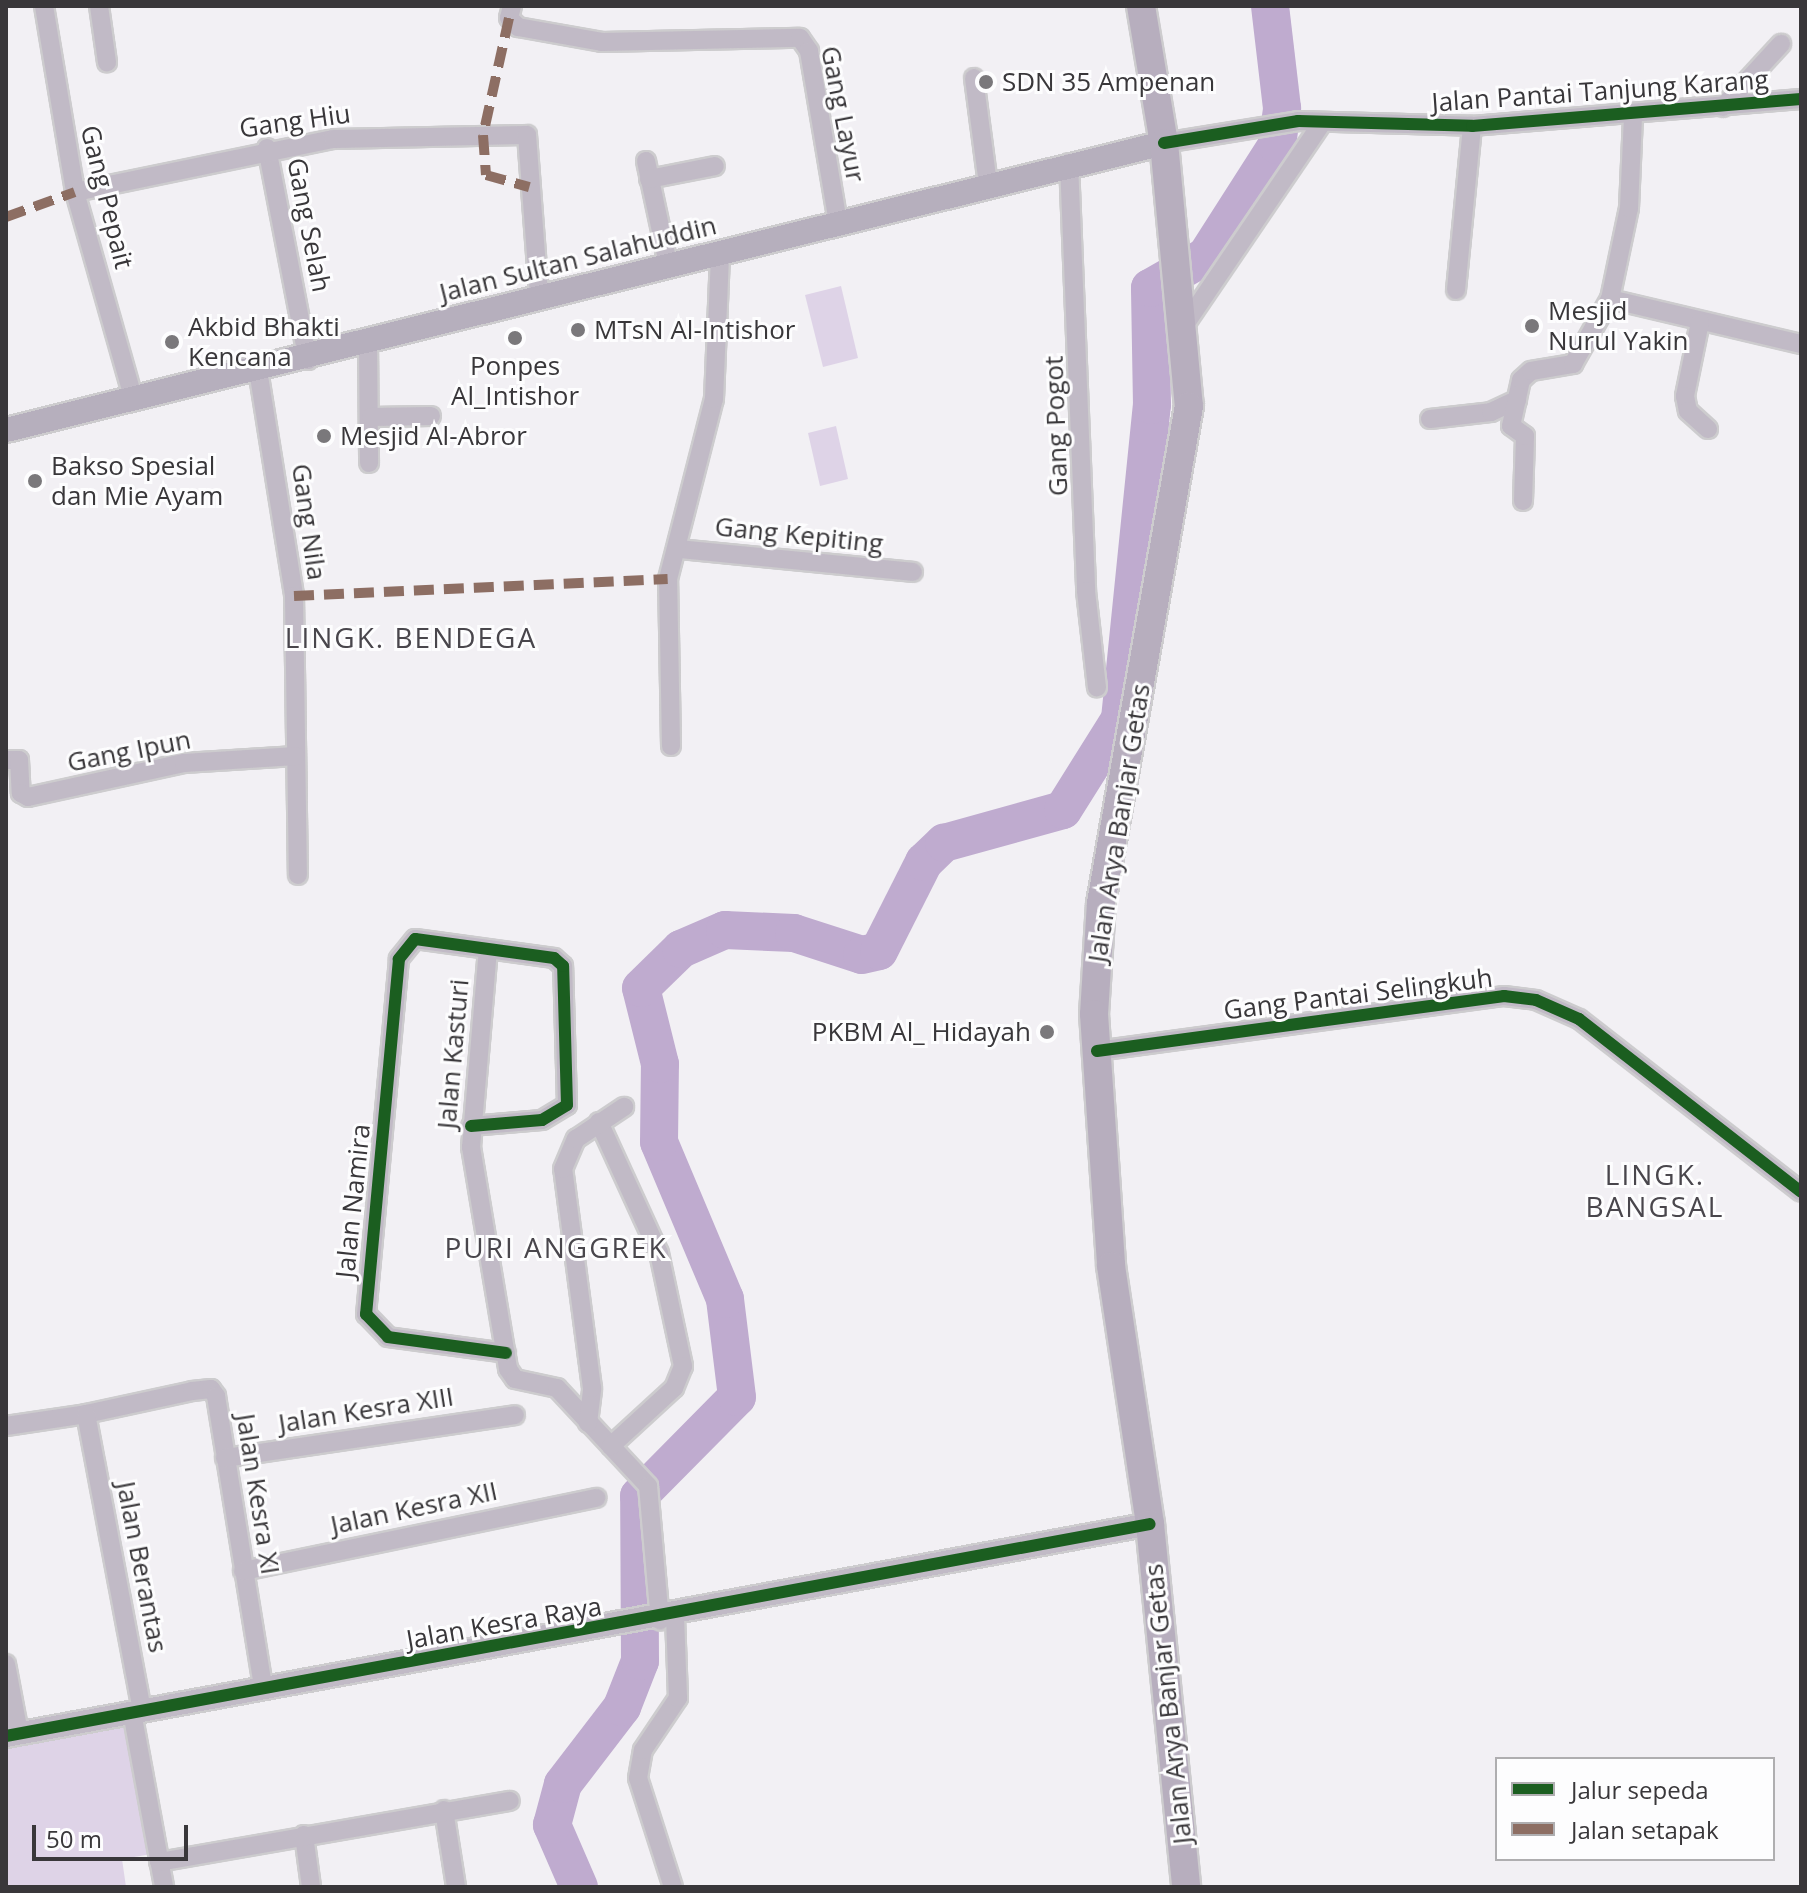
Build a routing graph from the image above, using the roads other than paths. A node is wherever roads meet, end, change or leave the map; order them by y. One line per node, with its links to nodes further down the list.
1 (44, 6): 18 (street, Gang Pepait)
2 (99, 6): 6 (street)
3 (512, 6): 19 (street, Gang Layur)
4 (1141, 6): 13 (highway, Jalan Arya Banjar Getas)
5 (1781, 44): 9 (street)
6 (107, 62)
7 (974, 78): 17 (street)
8 (1801, 99): 9 (street, Jalan Pantai Tanjung Karang)
9 (1723, 107): 10 (street, Jalan Pantai Tanjung Karang)
10 (1633, 115): 12 (street, Jalan Pantai Tanjung Karang); 24 (street)
11 (1322, 123): 12 (street, Jalan Pantai Tanjung Karang); 13 (street, Jalan Pantai Tanjung Karang); 26 (street)
12 (1472, 126): 22 (street)
13 (1164, 143): 15 (main road, Jalan Sultan Salahuddin); 26 (highway, Jalan Arya Banjar Getas)
14 (267, 148): 18 (street, Gang Hiu); 23 (street, Gang Hiu); 29 (street, Gang Selah)
15 (1069, 163): 17 (main road, Jalan Sultan Salahuddin); 42 (street, Gang Pogot)
16 (715, 166): 21 (street)
17 (988, 185): 19 (main road, Jalan Sultan Salahuddin)
18 (75, 192): 31 (street, Gang Pepait)
19 (838, 223): 20 (main road, Jalan Sultan Salahuddin)
20 (720, 253): 21 (main road, Jalan Sultan Salahuddin); 40 (street, Gang Kepiting)
21 (668, 264): 23 (main road, Jalan Sultan Salahuddin)
22 (1456, 290)
23 (539, 296): 27 (main road, Jalan Sultan Salahuddin)
24 (1610, 299): 25 (street); 32 (street)
25 (1700, 322): 28 (street); 36 (street)
26 (1184, 326): 48 (highway, Jalan Arya Banjar Getas)
27 (368, 341): 29 (main road, Jalan Sultan Salahuddin); 34 (street)
28 (1801, 344)
29 (308, 360): 30 (main road, Jalan Sultan Salahuddin)
30 (258, 370): 31 (main road, Jalan Sultan Salahuddin); 44 (street, Gang Nila)
31 (133, 397): 37 (main road, Jalan Sultan Salahuddin)
32 (1517, 400): 35 (street); 39 (street)
33 (431, 416): 34 (street)
34 (371, 417): 38 (street)
35 (1430, 419)
36 (1708, 429)
37 (6, 430)
38 (369, 463)
39 (1523, 501)
40 (679, 549): 41 (street, Gang Kepiting); 43 (street, Gang Kepiting)
41 (913, 572)
42 (1097, 687)
43 (671, 746)
44 (296, 756): 45 (street, Gang Ipun); 46 (street, Gang Nila)
45 (6, 760)
46 (298, 875)
47 (488, 949): 51 (street, Jalan Kasturi); 51 (street); 53 (street, Jalan Namira)
48 (1097, 1051): 52 (street, Gang Pantai Selingkuh); 61 (highway, Jalan Arya Banjar Getas)
49 (624, 1107): 50 (street)
50 (599, 1122): 56 (street); 58 (street)
51 (471, 1126): 53 (street, Jalan Kasturi)
52 (1801, 1192)
53 (506, 1353): 56 (street)
54 (86, 1414): 57 (street); 59 (street, Jalan Kesra XI); 66 (street, Jalan Berantas)
55 (515, 1415): 59 (street, Jalan Kesra XIII)
56 (588, 1423): 58 (street)
57 (6, 1426)
58 (611, 1446): 63 (street)
59 (225, 1458): 62 (street, Jalan Kesra XI)
60 (597, 1498): 62 (street, Jalan Kesra XII)
61 (1150, 1524): 63 (street, Jalan Kesra Raya); 76 (highway, Jalan Arya Banjar Getas)
62 (243, 1571): 65 (street, Jalan Kesra XI)
63 (660, 1620): 65 (street, Jalan Kesra Raya); 75 (street)
64 (6, 1664): 67 (street)
65 (263, 1686): 66 (street, Jalan Kesra Raya)
66 (137, 1711): 67 (street, Jalan Kesra Raya); 71 (street, Jalan Berantas)
67 (13, 1735)
68 (510, 1801): 69 (street)
69 (444, 1810): 70 (street); 74 (street)
70 (304, 1835): 71 (street); 73 (street)
71 (159, 1862): 72 (street, Jalan Berantas)
72 (164, 1887)
73 (311, 1887)
74 (456, 1887)
75 (673, 1887)
76 (1186, 1887)

